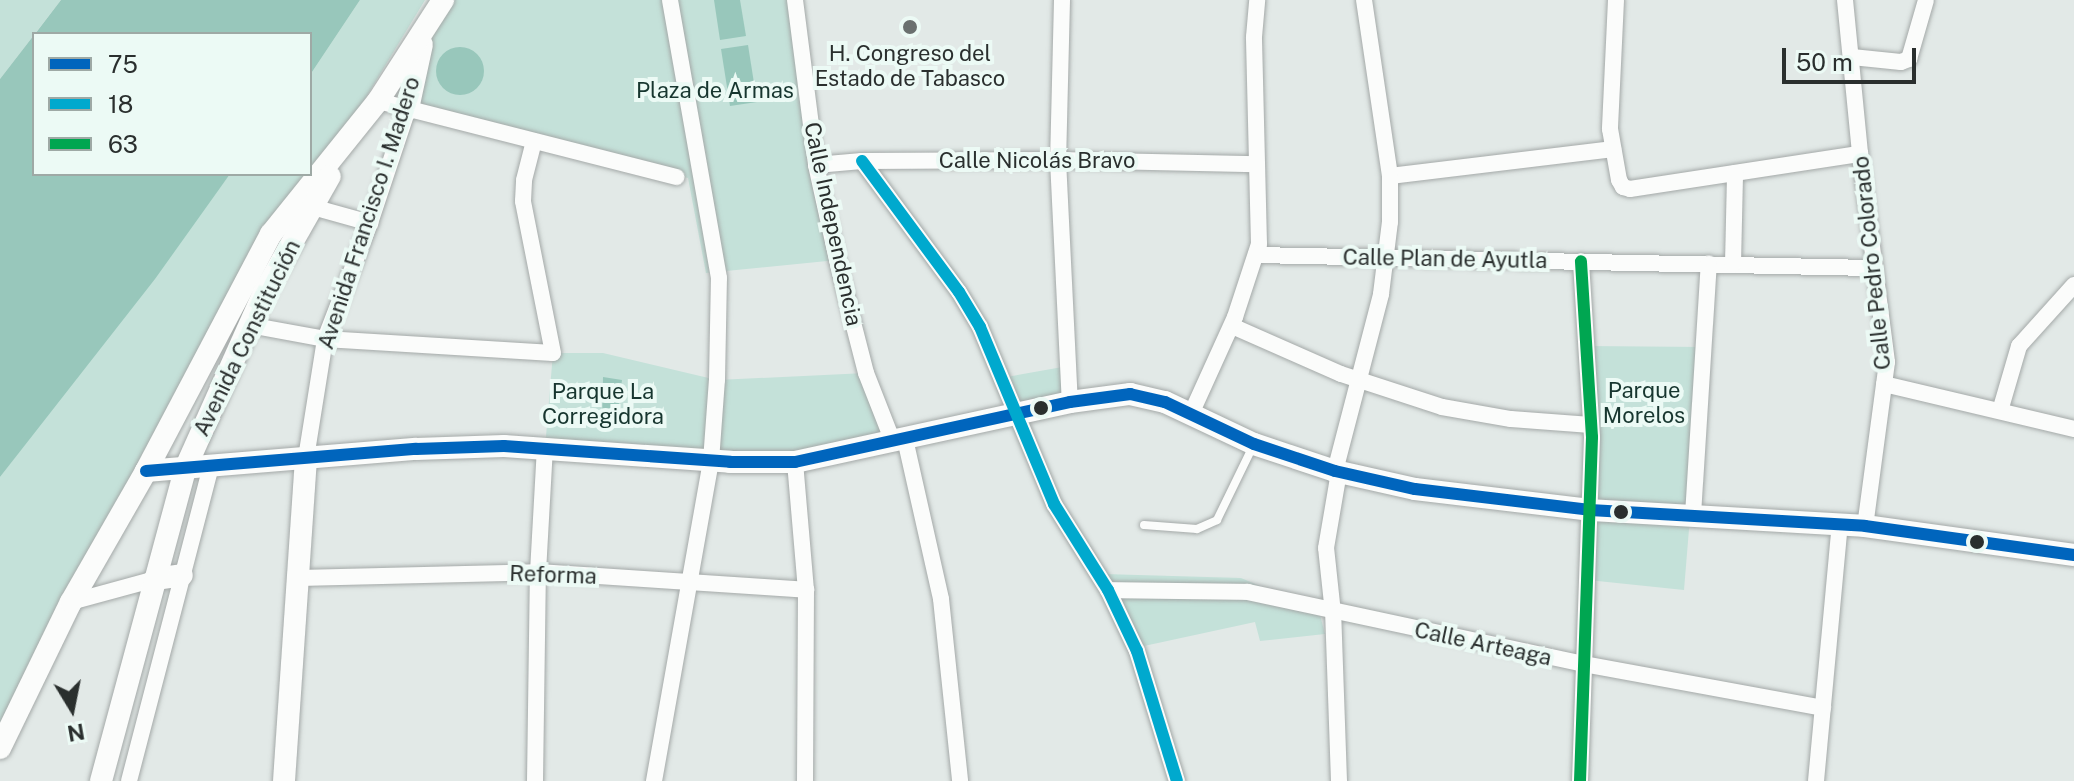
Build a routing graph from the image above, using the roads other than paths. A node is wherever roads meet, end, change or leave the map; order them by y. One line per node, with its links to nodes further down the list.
1 (443, 0): 10 (main road)
2 (670, 0): 48 (street)
3 (795, 0): 20 (street, Calle Independencia)
4 (1062, 0): 17 (street)
5 (1257, 0): 19 (street)
6 (1364, 0): 22 (street)
7 (1616, 0): 15 (street)
8 (1845, 0): 11 (street, Calle Pedro Colorado)
9 (1926, 0): 11 (street)
10 (425, 28): 12 (main road); 13 (main road, Avenida Francisco I. Madero)
11 (1852, 57): 16 (street, Calle Pedro Colorado)
12 (378, 101): 13 (street); 24 (main road)
13 (408, 109): 14 (street); 25 (street, Avenida Francisco I. Madero)
14 (534, 141): 23 (street); 35 (street)
15 (1613, 149): 21 (street); 22 (street)
16 (1860, 154): 21 (street); 31 (street, Calle Pedro Colorado)
17 (1058, 160): 18 (street, Calle Nicolás Bravo); 19 (street, Calle Nicolás Bravo); 38 (street)
18 (862, 161): 20 (street, Calle Nicolás Bravo); 41 (street)
19 (1257, 164): 26 (street)
20 (816, 165): 44 (street, Calle Independencia)
21 (1735, 173): 30 (street)
22 (1390, 176): 27 (street)
23 (676, 177)
24 (303, 204): 25 (street); 33 (main road, Avenida Constitución); 52 (main road)
25 (370, 223): 35 (street, Avenida Francisco I. Madero)
26 (1256, 255): 27 (street, Calle Plan de Ayutla); 34 (street)
27 (1387, 258): 28 (street, Calle Plan de Ayutla); 36 (street)
28 (1581, 261): 29 (street, Calle Plan de Ayutla); 42 (street)
29 (1709, 264): 30 (street, Calle Plan de Ayutla); 55 (street)
30 (1733, 264): 31 (street, Calle Plan de Ayutla)
31 (1874, 268): 37 (street, Calle Pedro Colorado)
32 (2074, 285): 39 (street)
33 (249, 325): 35 (street); 51 (main road, Avenida Constitución)
34 (1232, 326): 36 (street); 40 (street)
35 (325, 339): 47 (street, Avenida Francisco I. Madero)
36 (1360, 380): 42 (street); 53 (street)
37 (1884, 384): 39 (street); 58 (street, Calle Pedro Colorado)
38 (1070, 402): 40 (main road); 41 (main road)
39 (2000, 411): 43 (street)
40 (1191, 414): 45 (main road)
41 (1015, 415): 44 (main road); 66 (street)
42 (1591, 425): 54 (street)
43 (2074, 429)
44 (899, 440): 49 (main road); 78 (street, Calle Independencia)
45 (1254, 444): 53 (main road); 57 (lane)
46 (545, 448): 47 (main road); 48 (main road); 60 (street)
47 (306, 458): 50 (main road); 62 (main road, Avenida Francisco I. Madero)
48 (711, 461): 49 (main road); 64 (street)
49 (795, 462): 65 (street)
50 (211, 466): 51 (main road); 61 (street)
51 (185, 469): 52 (main road); 63 (main road, Avenida Constitución)
52 (146, 471): 67 (main road)
53 (1337, 472): 54 (main road); 68 (street)
54 (1590, 510): 55 (main road); 69 (street)
55 (1693, 515): 56 (main road)
56 (1840, 524): 58 (main road); 70 (street)
57 (1144, 525)
58 (1865, 526): 59 (main road)
59 (2074, 555)
60 (538, 572): 62 (street, Reforma); 64 (street, Reforma); 75 (street)
61 (182, 575): 63 (main road); 73 (street)
62 (299, 578): 74 (main road, Avenida Francisco I. Madero)
63 (155, 579): 67 (street); 72 (main road, Avenida Constitución)
64 (689, 582): 65 (street, Reforma); 76 (street)
65 (806, 590): 77 (street)
66 (1108, 590): 68 (street, Calle Arteaga); 79 (street)
67 (71, 602): 71 (main road)
68 (1333, 613): 69 (street, Calle Arteaga); 80 (street)
69 (1584, 664): 70 (street, Calle Arteaga); 81 (street)
70 (1823, 708): 82 (street)
71 (0, 748)
72 (101, 781)
73 (129, 781)
74 (284, 781)
75 (535, 781)
76 (654, 781)
77 (805, 781)
78 (960, 781)
79 (1177, 781)
80 (1339, 781)
81 (1580, 781)
82 (1816, 781)

